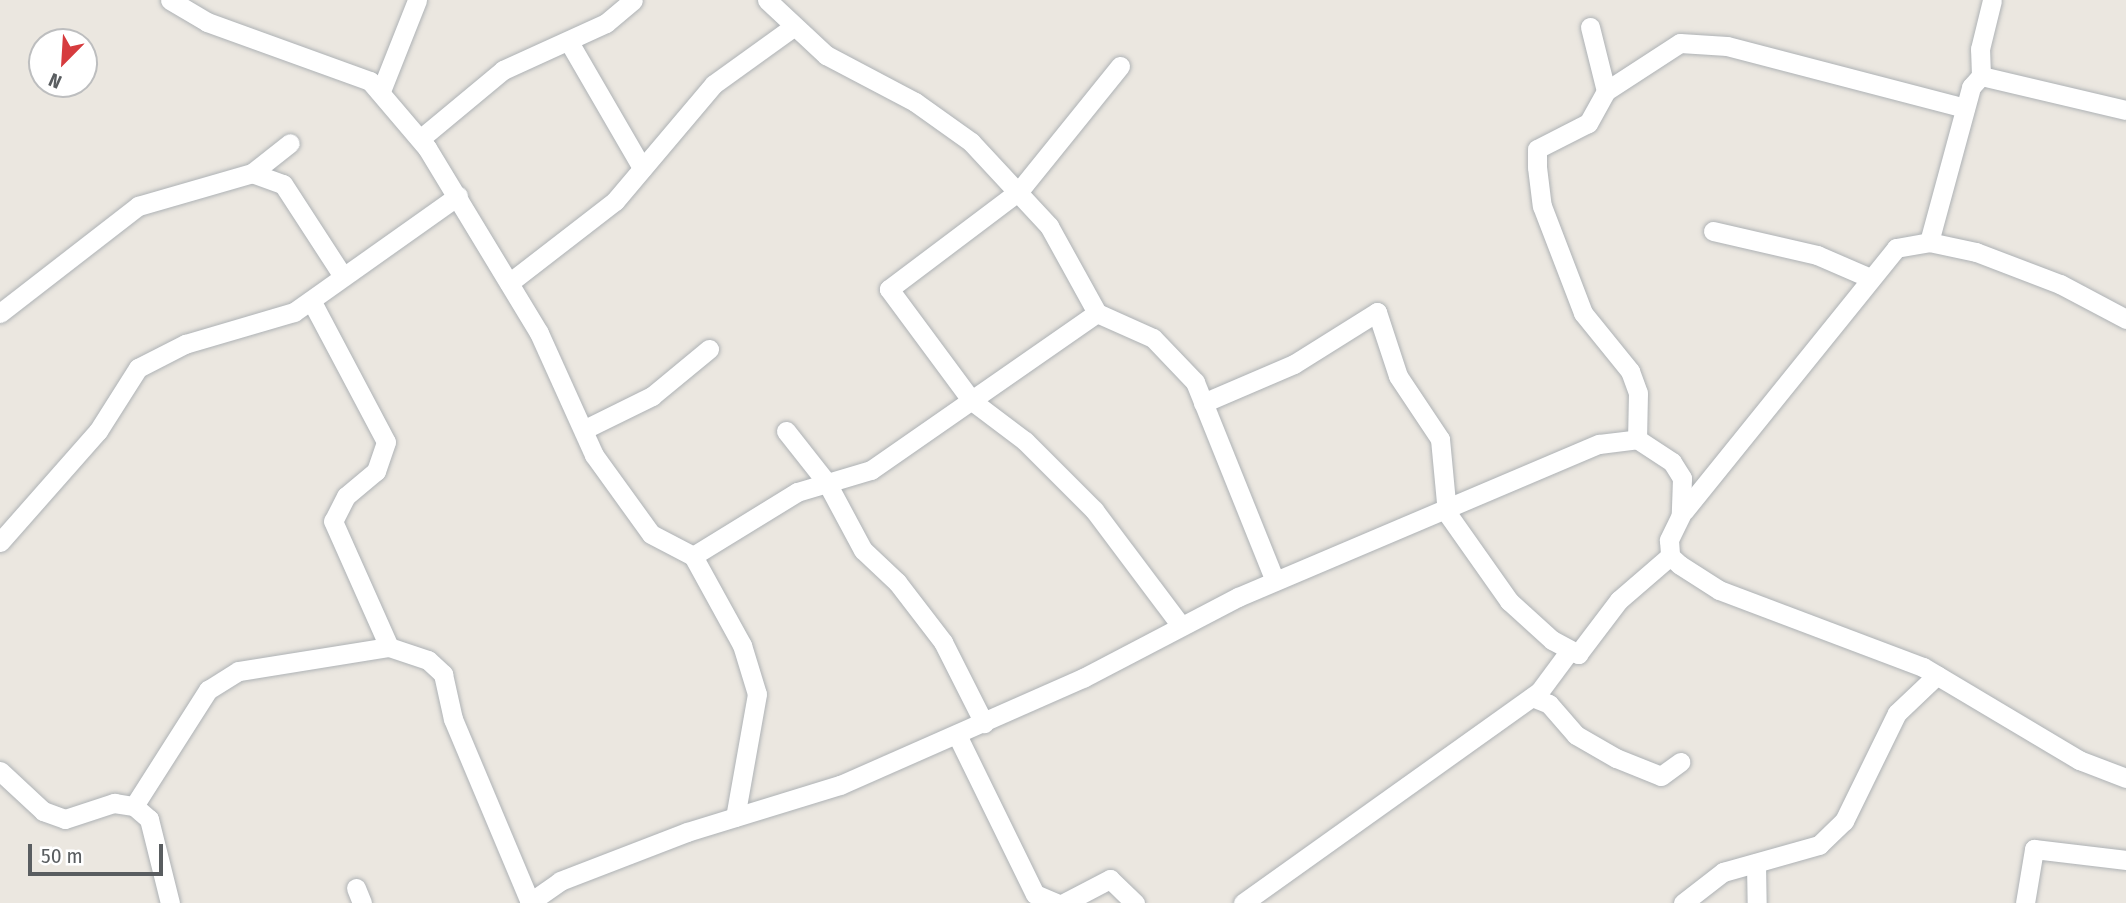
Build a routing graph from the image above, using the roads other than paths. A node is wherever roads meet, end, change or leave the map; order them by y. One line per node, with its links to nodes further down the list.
1 (170, 0): 6 (street)
2 (418, 0): 12 (street)
3 (633, 0): 9 (street)
4 (767, 0): 7 (street)
5 (1992, 0): 11 (street)
6 (199, 8): 12 (street)
7 (793, 26): 18 (street); 20 (street)
8 (1590, 27): 13 (street)
9 (569, 42): 16 (street); 18 (street)
10 (1121, 65): 20 (street)
11 (1982, 76): 14 (street); 15 (street)
12 (382, 91): 16 (street)
13 (1606, 91): 14 (street); 36 (street)
14 (1965, 108): 23 (street)
15 (2126, 110)
16 (419, 139): 21 (street)
17 (290, 143): 19 (street)
18 (642, 168): 26 (street)
19 (252, 173): 24 (street); 28 (street)
20 (1019, 191): 29 (street); 32 (street)
21 (458, 196): 24 (street); 26 (street)
22 (1713, 231): 25 (street)
23 (1929, 242): 25 (street); 30 (street)
24 (342, 275): 27 (street)
25 (1868, 277): 37 (street)
26 (509, 283): 34 (street)
27 (312, 302): 42 (street); 47 (street)
28 (0, 313)
29 (1097, 313): 32 (street); 33 (street)
30 (2126, 318)
31 (709, 349): 34 (street)
32 (972, 401): 39 (street); 46 (street)
33 (1203, 403): 40 (street); 45 (street)
34 (585, 429): 43 (street)
35 (786, 431): 39 (street)
36 (1637, 439): 38 (street); 40 (street)
37 (1716, 470): 38 (street); 41 (street)
38 (1680, 475): 41 (street)
39 (827, 483): 43 (street); 51 (street)
40 (1447, 513): 45 (street); 48 (street)
41 (1681, 515): 44 (street)
42 (0, 542)
43 (693, 556): 57 (street)
44 (1670, 556): 48 (street); 49 (street)
45 (1275, 581): 46 (street)
46 (1181, 626): 51 (street)
47 (389, 647): 56 (street); 61 (street)
48 (1568, 653): 50 (street)
49 (1937, 675): 55 (street); 59 (street)
50 (1532, 697): 53 (street); 64 (street)
51 (984, 723): 52 (street)
52 (957, 735): 57 (street); 62 (street)
53 (1680, 762)
54 (0, 771): 56 (street)
55 (2125, 771)
56 (134, 806): 60 (street)
57 (735, 817): 61 (street)
58 (2126, 860): 67 (street)
59 (1756, 864): 65 (street); 66 (street)
60 (170, 903)
61 (529, 903)
62 (1053, 903): 63 (street)
63 (1135, 903)
64 (1243, 903)
65 (1683, 903)
66 (1757, 903)
67 (2025, 903)

